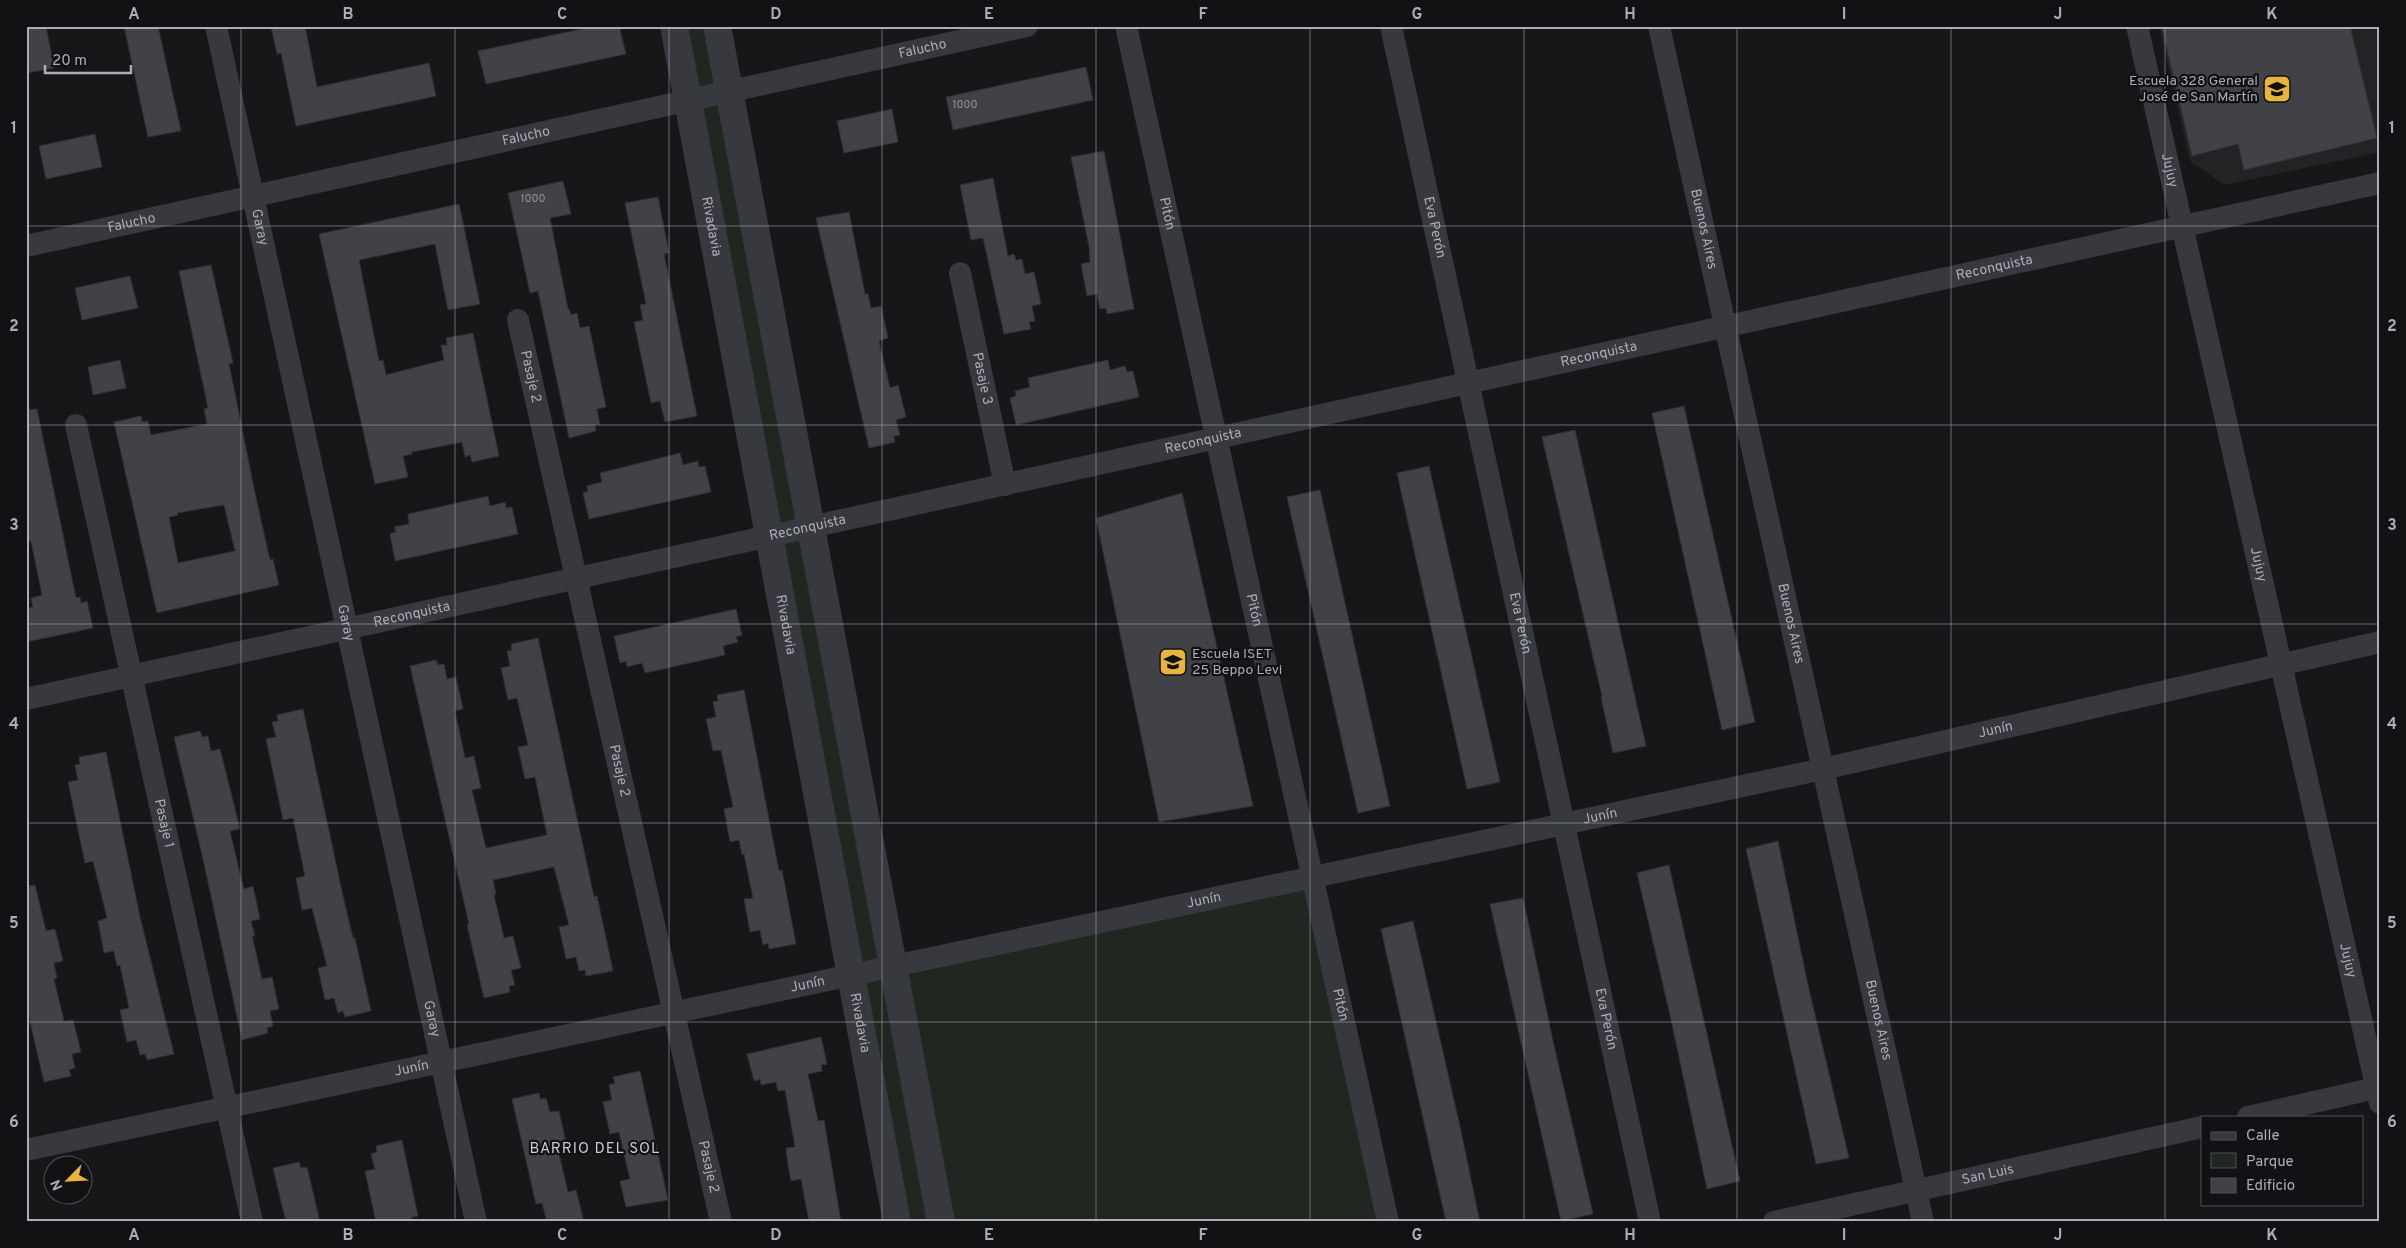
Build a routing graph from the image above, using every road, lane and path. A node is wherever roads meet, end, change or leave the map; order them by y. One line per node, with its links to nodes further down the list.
1 (216, 26): 12 (street, Garay)
2 (674, 26): 10 (street, Rivadavia)
3 (717, 26): 9 (street)
4 (1027, 26): 9 (street, Falucho)
5 (1126, 26): 20 (street, Pitón)
6 (1391, 26): 18 (street, Eva Perón)
7 (1659, 26): 17 (street, Buenos Aires)
8 (2137, 26): 13 (street, Jujuy)
9 (730, 92): 10 (street, Falucho); 22 (street)
10 (688, 101): 12 (street, Falucho); 23 (street, Rivadavia)
11 (2380, 183): 13 (street, Reconquista)
12 (253, 196): 14 (street, Falucho); 25 (street, Garay)
13 (2182, 226): 17 (street, Reconquista); 27 (street, Jujuy)
14 (26, 246)
15 (960, 272): 21 (street, Pasaje 3)
16 (518, 320): 24 (street, Pasaje 2)
17 (1725, 327): 18 (street, Reconquista); 30 (street, Buenos Aires)
18 (1468, 383): 20 (street, Reconquista); 31 (street, Eva Perón)
19 (76, 425): 28 (street, Pasaje 1)
20 (1216, 438): 21 (street, Reconquista); 32 (street, Pitón)
21 (1005, 485): 22 (street, Reconquista)
22 (810, 527): 23 (street, Reconquista); 33 (street)
23 (769, 536): 24 (street, Reconquista); 34 (street, Rivadavia)
24 (576, 578): 25 (street, Reconquista); 35 (street, Pasaje 2)
25 (347, 629): 28 (street, Reconquista); 36 (street, Garay)
26 (2380, 642): 27 (street, Junín)
27 (2280, 663): 30 (street, Junín); 37 (street, Jujuy)
28 (131, 676): 29 (street, Reconquista); 38 (street, Pasaje 1)
29 (26, 699)
30 (1823, 769): 31 (street, Junín); 42 (street, Buenos Aires)
31 (1564, 824): 32 (street, Junín); 49 (street, Eva Perón)
32 (1312, 877): 33 (street, Junín); 48 (street, Pitón)
33 (893, 966): 34 (street, Junín); 47 (street)
34 (851, 975): 35 (street, Junín); 46 (street, Rivadavia)
35 (674, 1013): 36 (street, Junín); 45 (street, Pasaje 2)
36 (441, 1062): 38 (street, Junín); 44 (street, Garay)
37 (2379, 1093): 39 (street)
38 (227, 1108): 41 (street, Junín); 43 (street, Pasaje 1)
39 (2253, 1116)
40 (2201, 1127): 42 (street, San Luis)
41 (26, 1150)
42 (1916, 1191): 50 (street, San Luis); 51 (street, Buenos Aires)
43 (252, 1222)
44 (476, 1222)
45 (721, 1222)
46 (897, 1222)
47 (941, 1222)
48 (1388, 1222)
49 (1650, 1222)
50 (1774, 1222)
51 (1923, 1222)

